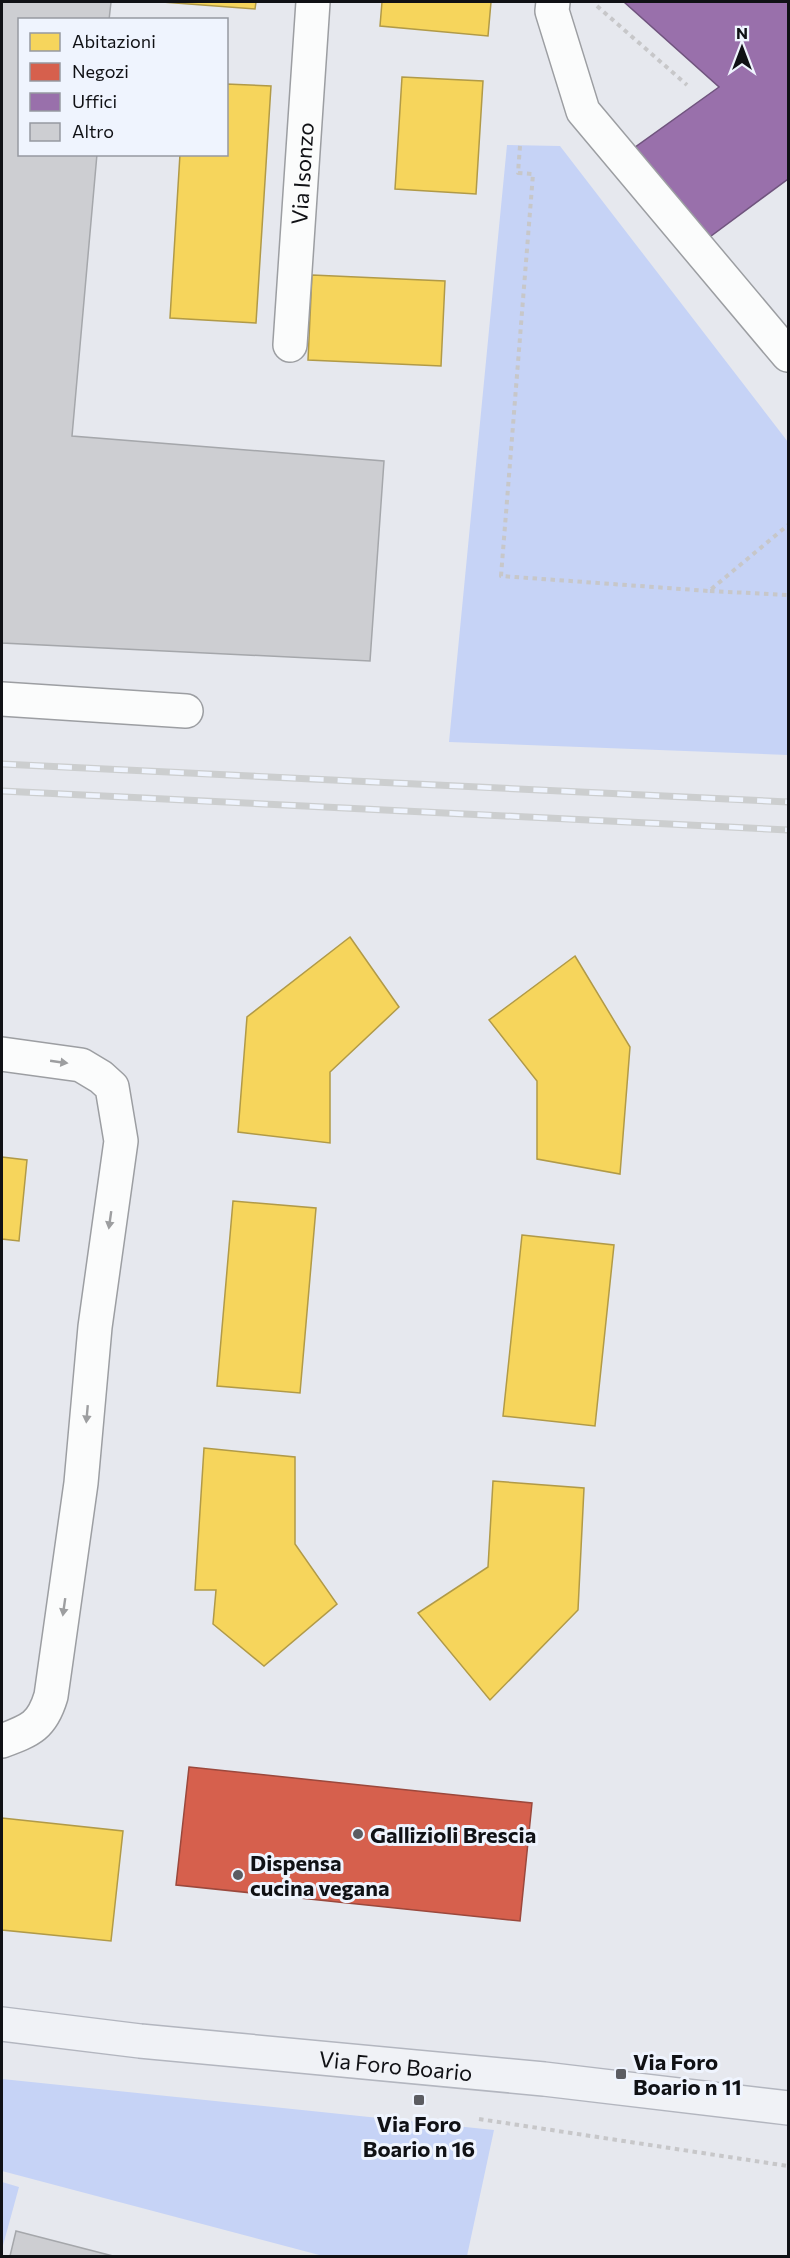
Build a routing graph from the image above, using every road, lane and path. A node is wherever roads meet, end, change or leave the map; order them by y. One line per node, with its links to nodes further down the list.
1 (313, 2): 6 (street, Via Isonzo)
2 (553, 2): 7 (street)
3 (592, 2): 4 (path)
4 (687, 85)
5 (520, 146): 9 (path)
6 (290, 345)
7 (789, 355)
8 (789, 525): 9 (path)
9 (709, 591): 10 (path)
10 (789, 595)
11 (2, 699): 12 (street)
12 (186, 711)
13 (2, 1054): 14 (street, one-way to 14)
14 (2, 1741)
15 (2, 2024): 16 (main road, Via Foro Boario)
16 (789, 2108)

